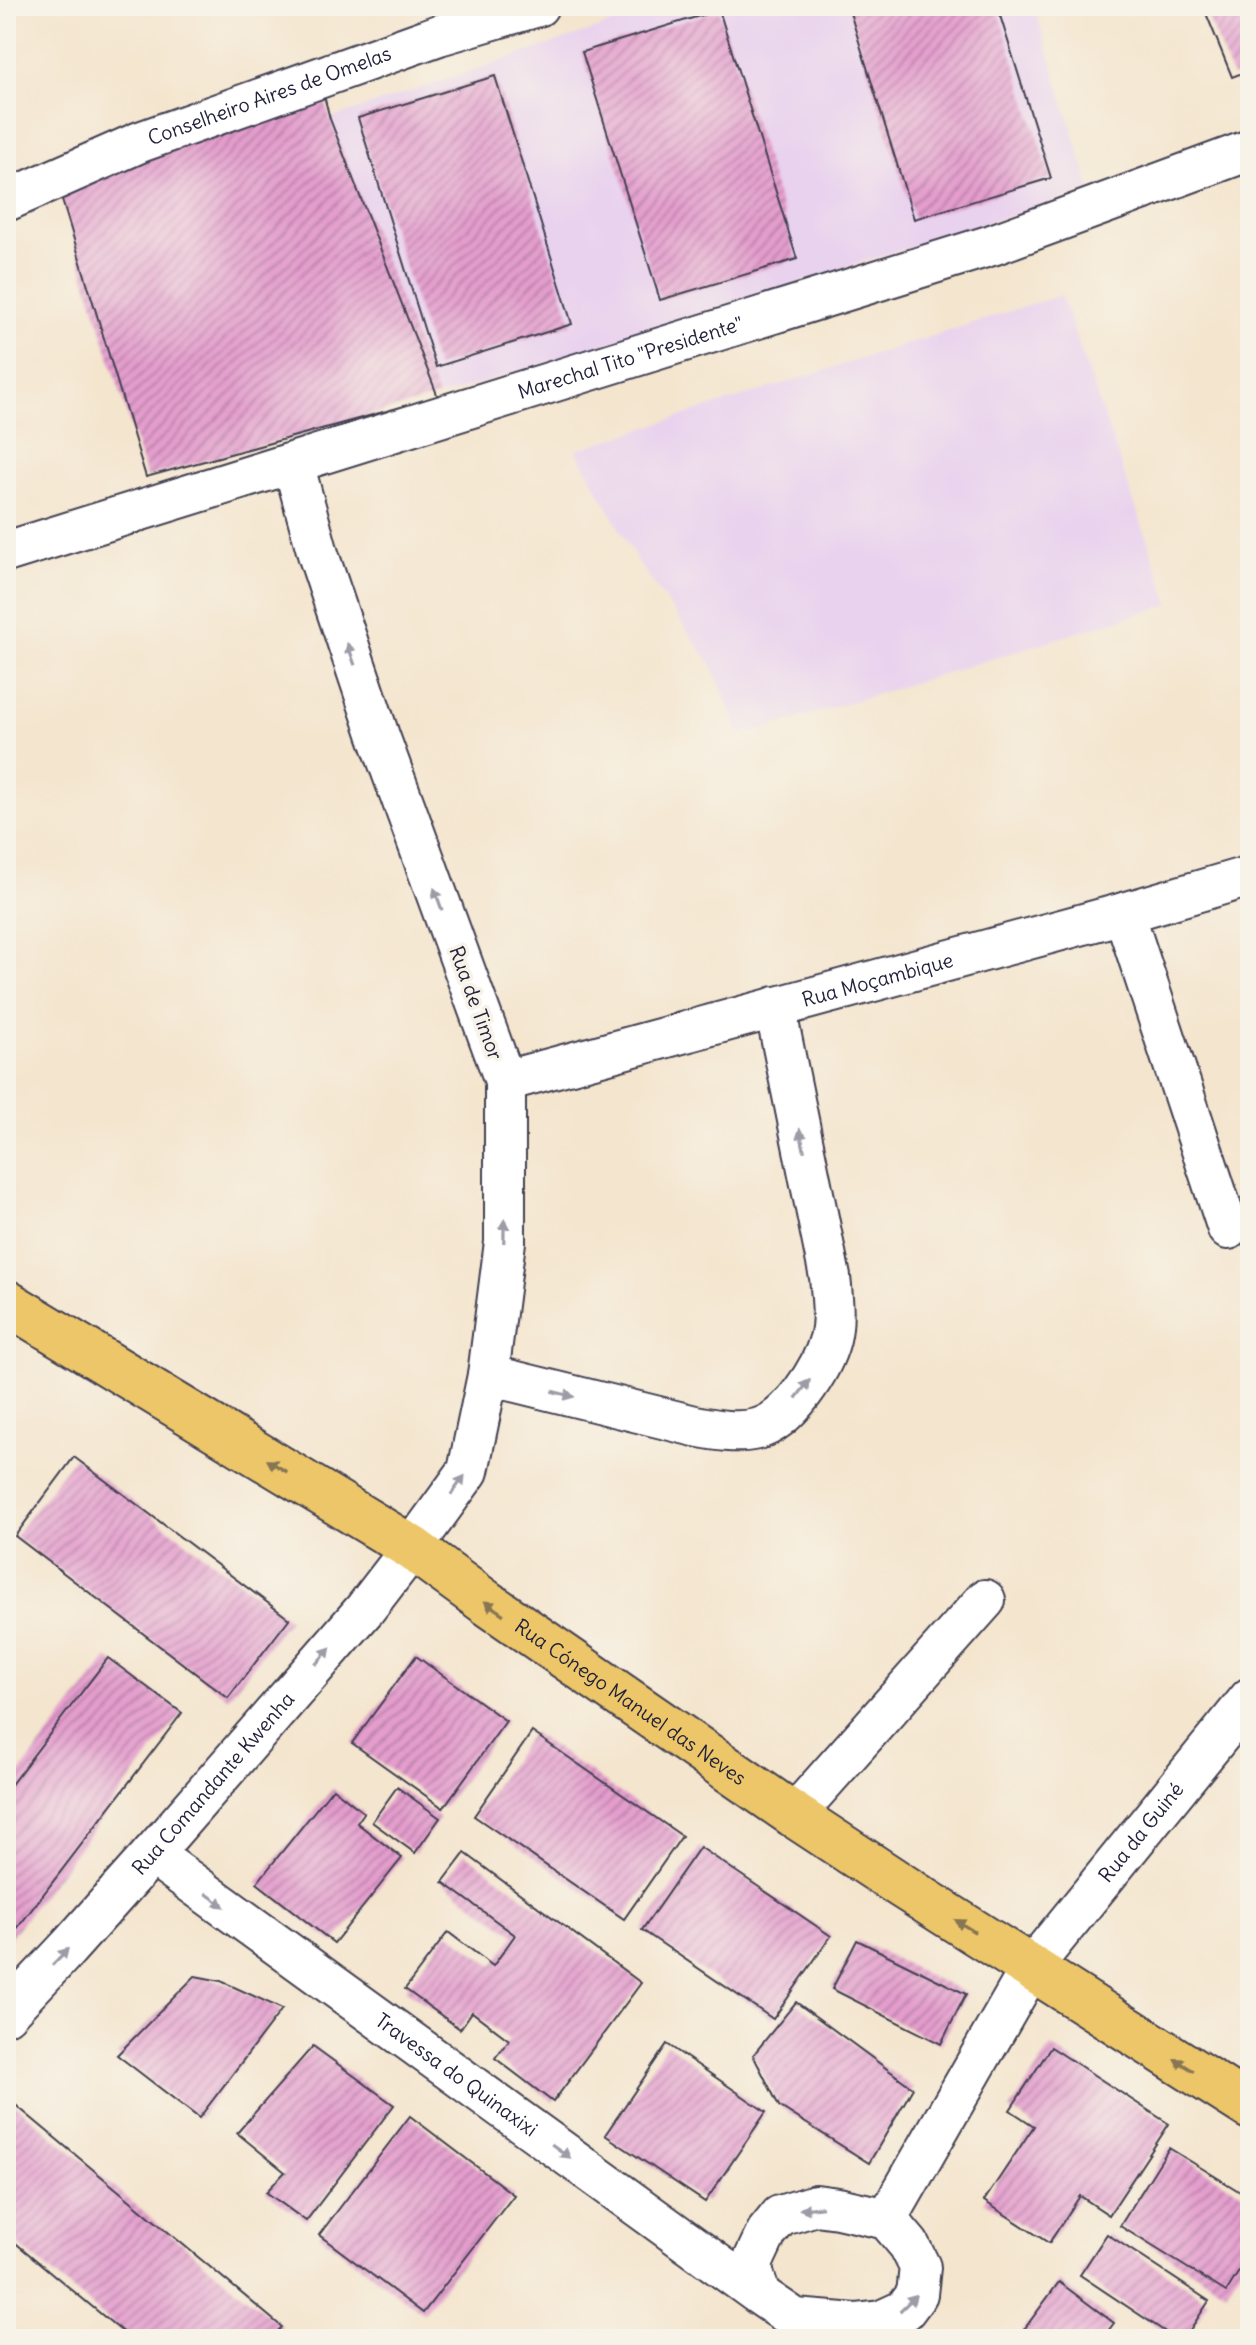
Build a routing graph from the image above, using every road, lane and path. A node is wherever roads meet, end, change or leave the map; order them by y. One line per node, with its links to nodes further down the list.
1 (538, 6): 3 (street, Conselheiro Aires de Omelas)
2 (1250, 150): 4 (street, Marechal Tito "Presidente")
3 (6, 201)
4 (293, 463): 5 (street, Marechal Tito "Presidente"); 9 (street, Rua de Timor, one-way to 4)
5 (6, 552)
6 (1250, 876): 7 (street, Rua Moçambique)
7 (1124, 913): 8 (street, Rua Moçambique); 10 (street)
8 (775, 1007): 9 (street, Rua Moçambique); 12 (street, one-way to 8)
9 (505, 1081): 12 (street, Rua de Timor, one-way to 9)
10 (1228, 1229)
11 (6, 1302): 13 (main road, Rua Cónego Manuel das Neves, one-way to 11)
12 (488, 1375): 13 (street, Rua de Timor, one-way to 12)
13 (412, 1548): 16 (main road, Rua Cónego Manuel das Neves, one-way to 13); 17 (street, Rua Comandante Kwenha, one-way to 13)
14 (985, 1600): 16 (street)
15 (1250, 1698): 18 (street, Rua da Guiné)
16 (794, 1815): 18 (main road, Rua Cónego Manuel das Neves, one-way to 16)
17 (152, 1854): 19 (street, Rua Comandante Kwenha, one-way to 17); 22 (street, Travessa do Quinaxixi, one-way to 22)
18 (1031, 1968): 20 (main road, Rua Cónego Manuel das Neves, one-way to 18); 21 (street, Rua da Guiné)
19 (6, 2014)
20 (1250, 2107)
21 (887, 2219): 22 (street, one-way to 22); 22 (street, one-way to 21)
22 (760, 2295)

